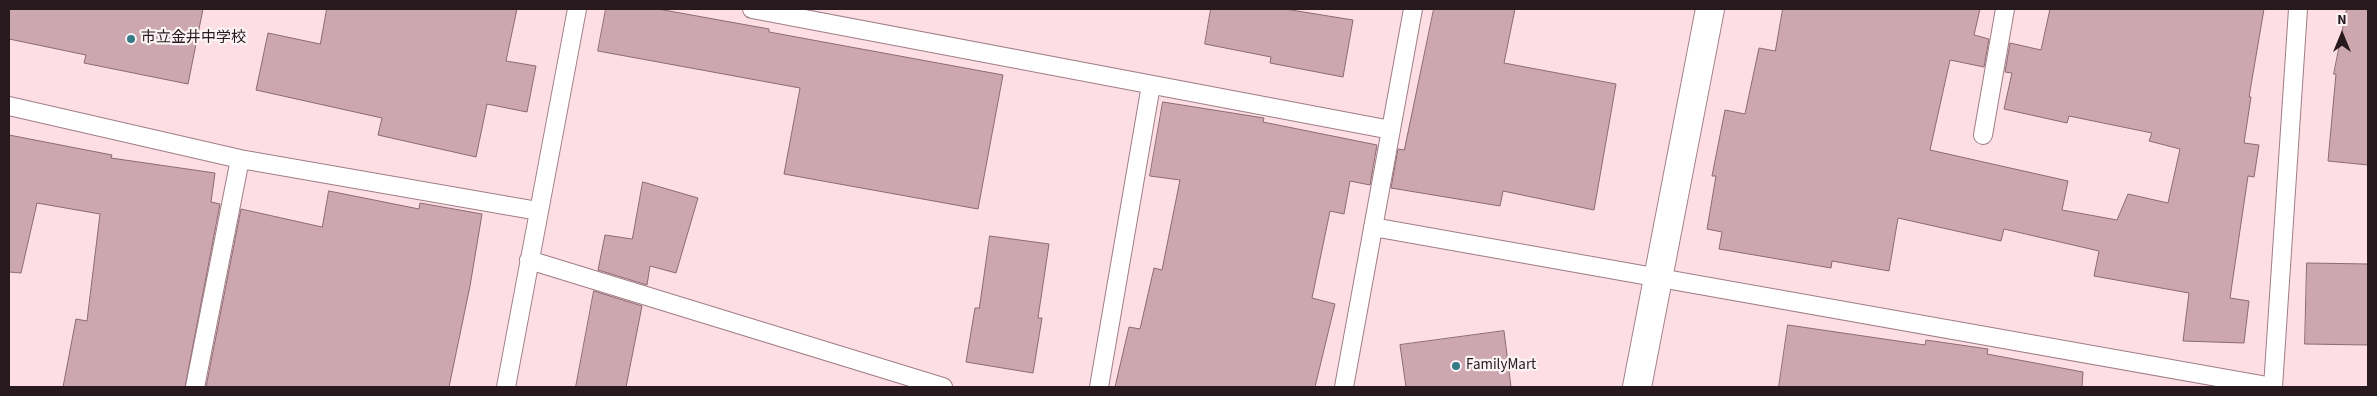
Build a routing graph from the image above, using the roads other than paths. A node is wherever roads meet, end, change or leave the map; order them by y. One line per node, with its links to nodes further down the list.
1 (577, 9): 12 (lane)
2 (752, 9): 7 (lane)
3 (1413, 9): 9 (lane)
4 (1710, 9): 15 (street)
5 (2005, 9): 10 (lane)
6 (2298, 9): 22 (lane)
7 (1151, 85): 9 (lane); 19 (lane)
8 (9, 106): 11 (lane)
9 (1391, 130): 13 (lane)
10 (1983, 136)
11 (240, 159): 12 (lane); 16 (lane)
12 (538, 211): 14 (lane)
13 (1373, 227): 15 (lane); 20 (lane)
14 (529, 260): 17 (lane); 18 (lane)
15 (1658, 277): 21 (street); 22 (lane)
16 (195, 387)
17 (506, 387)
18 (943, 387)
19 (1099, 387)
20 (1344, 387)
21 (1637, 387)
22 (2273, 387)

